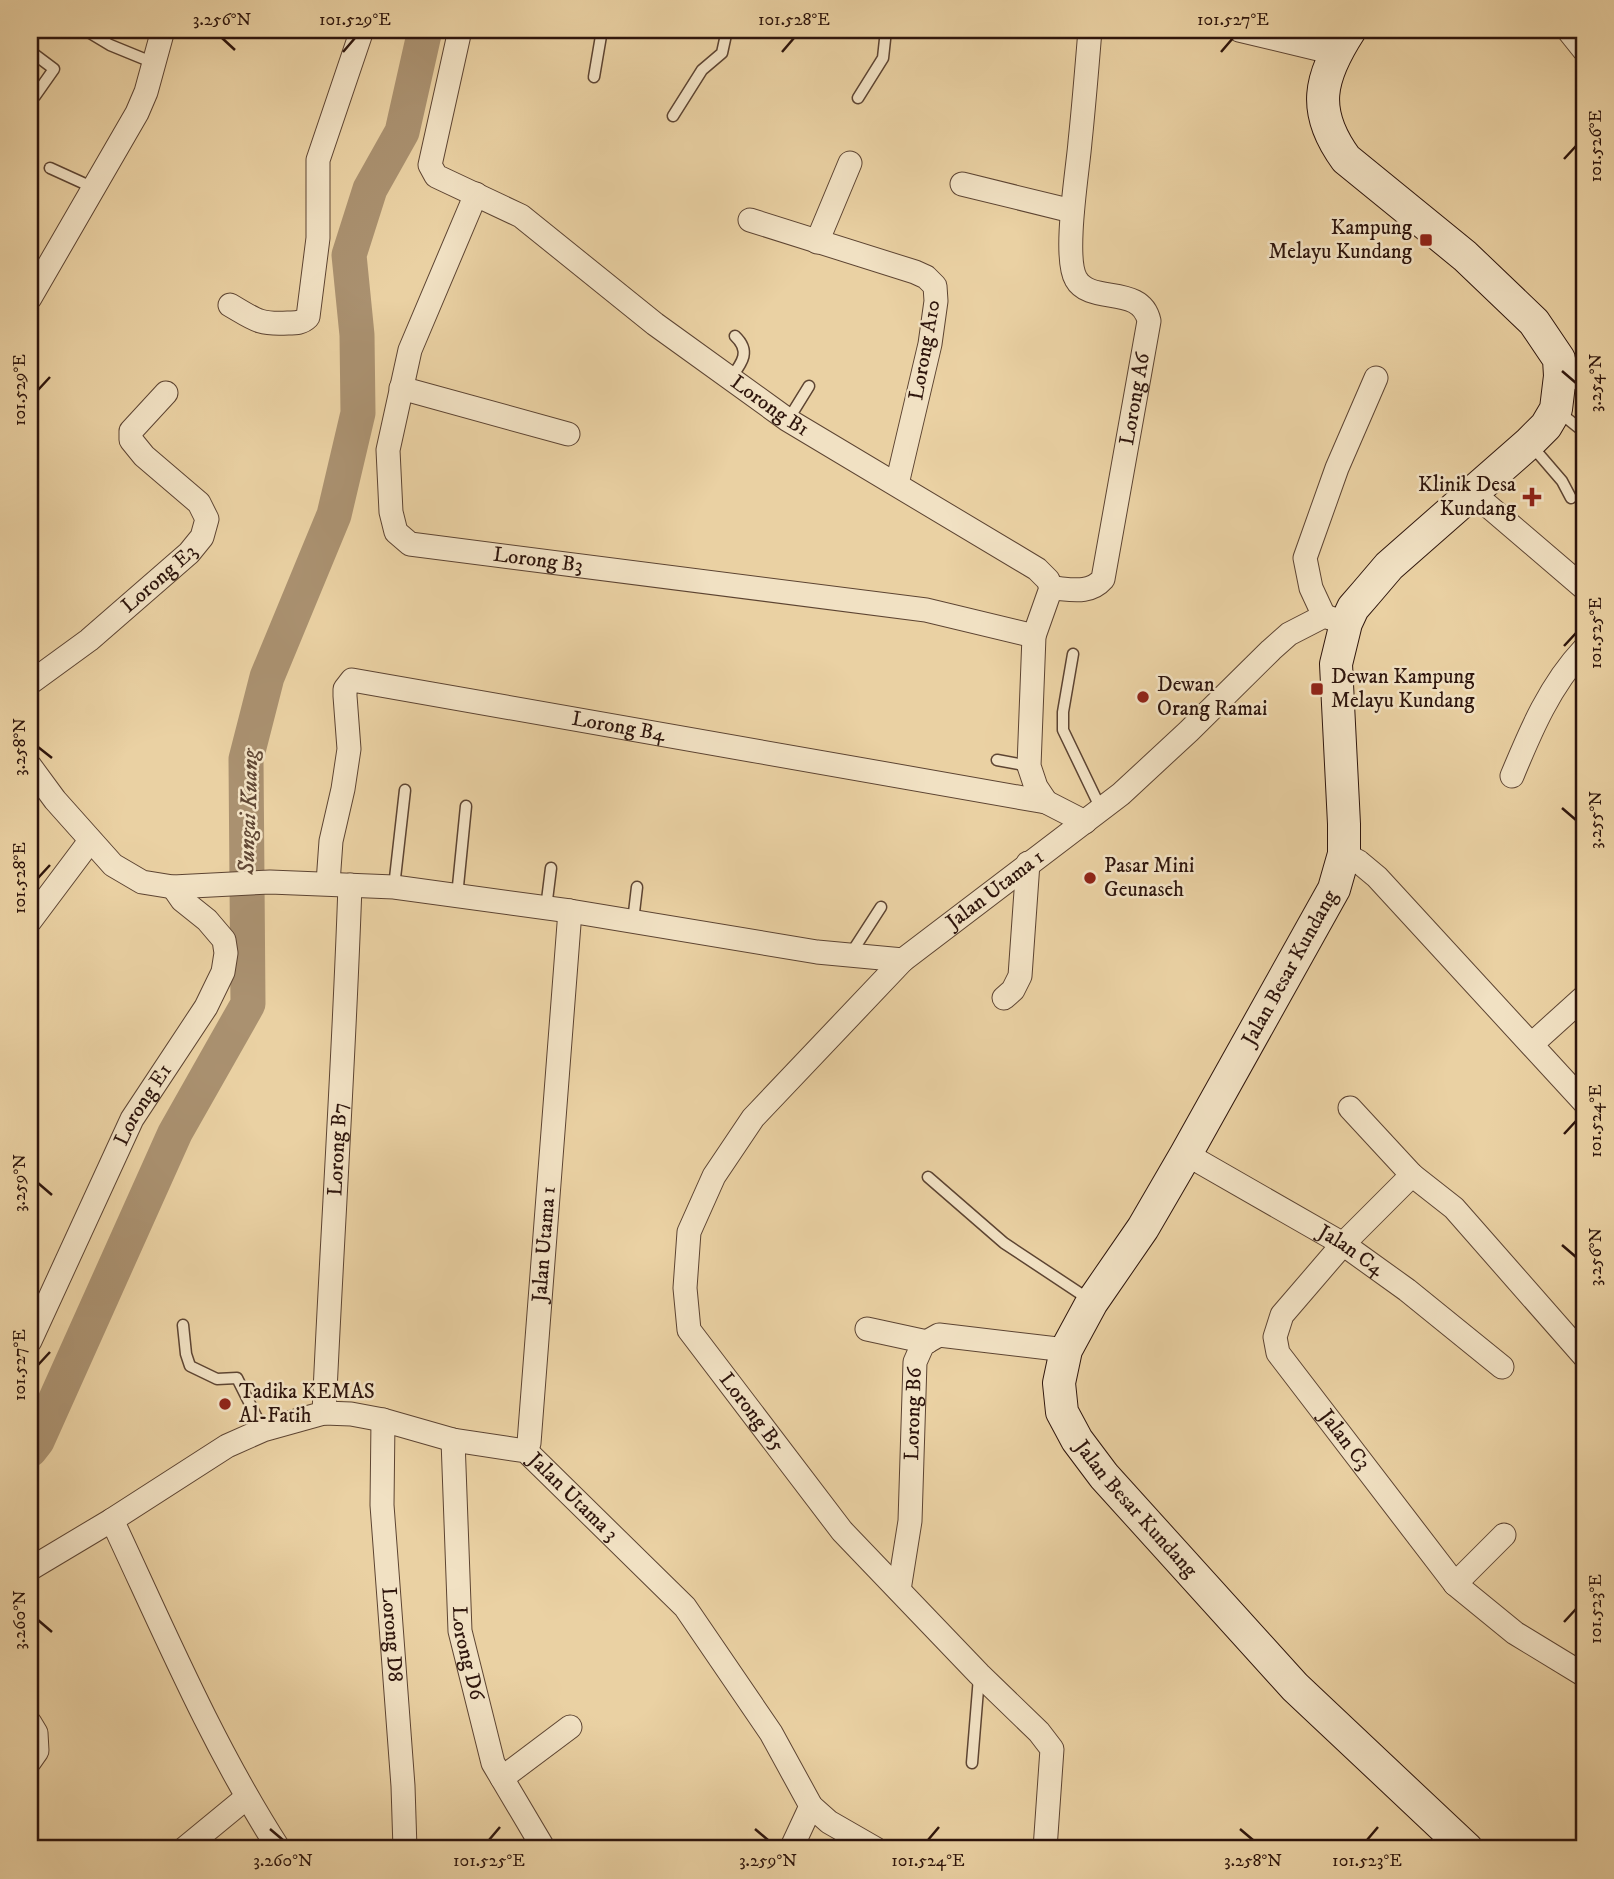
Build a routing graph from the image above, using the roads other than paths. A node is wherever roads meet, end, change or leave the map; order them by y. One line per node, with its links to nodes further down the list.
1 (85, 30): 14 (lane)
2 (163, 30): 14 (street)
3 (362, 30): 28 (street)
4 (460, 30): 23 (street, Lorong B1)
5 (602, 30): 15 (lane)
6 (727, 30): 18 (lane)
7 (886, 30): 17 (lane)
8 (1090, 30): 24 (street, Lorong A6)
9 (1239, 30): 11 (street)
10 (1568, 30): 12 (street)
11 (1343, 41): 30 (main road)
12 (1584, 50)
13 (30, 51): 16 (lane)
14 (154, 63): 22 (street)
15 (594, 77)
16 (35, 96)
17 (858, 98)
18 (673, 116)
19 (850, 163): 26 (street)
20 (50, 168): 22 (lane)
21 (962, 184): 24 (street)
22 (94, 188): 27 (street)
23 (476, 194): 32 (street, Lorong B1); 35 (street, Lorong B3)
24 (1072, 211): 45 (street, Lorong A6)
25 (750, 220): 26 (street, Lorong A10)
26 (817, 242): 42 (street, Lorong A10)
27 (30, 298)
28 (230, 305)
29 (735, 336): 32 (lane)
30 (1559, 359): 33 (street); 37 (main road)
31 (1376, 378): 47 (street)
32 (730, 379): 38 (street, Lorong B1)
33 (1584, 382)
34 (809, 386): 38 (lane)
35 (401, 388): 40 (street); 48 (street, Lorong B3)
36 (166, 393): 51 (street, Lorong E3)
37 (1556, 409): 39 (lane); 41 (main road, Jalan Besar Kundang)
38 (788, 420): 42 (street, Lorong B1)
39 (1584, 432)
40 (568, 434)
41 (1529, 443): 43 (main road, Jalan Besar Kundang); 44 (lane)
42 (897, 484): 45 (street, Lorong B1)
43 (1473, 493): 46 (street); 47 (main road, Jalan Besar Kundang)
44 (1571, 498)
45 (1051, 588): 48 (street)
46 (1584, 588)
47 (1335, 620): 59 (street, Jalan Utama 1); 61 (main road, Jalan Besar Kundang)
48 (1034, 636): 54 (street)
49 (1584, 649): 55 (street)
50 (1073, 654): 59 (lane)
51 (30, 683)
52 (998, 760): 54 (lane)
53 (30, 766): 60 (street)
54 (1029, 766): 57 (street)
55 (1512, 776)
56 (405, 790): 66 (lane)
57 (1046, 802): 59 (street, Lorong B4); 64 (street, Lorong B4)
58 (466, 806): 68 (lane)
59 (1093, 816): 62 (street, Jalan Utama 1)
60 (90, 841): 65 (street); 72 (street)
61 (1343, 853): 78 (street); 81 (main road, Jalan Besar Kundang)
62 (1028, 863): 75 (street, Jalan Utama 1); 77 (street)
63 (551, 868): 70 (lane)
64 (339, 884): 65 (street); 66 (street); 93 (street, Lorong B7)
65 (173, 887): 88 (street, Lorong E1)
66 (394, 887): 68 (street)
67 (637, 887): 73 (lane)
68 (457, 896): 70 (street)
69 (881, 906): 74 (lane)
70 (546, 908): 71 (street)
71 (570, 911): 73 (street); 97 (street, Jalan Utama 1)
72 (30, 920)
73 (633, 921): 74 (street)
74 (850, 955): 75 (street)
75 (903, 960): 102 (street, Lorong B5)
76 (1584, 997): 78 (street)
77 (1004, 998)
78 (1532, 1044): 79 (street)
79 (1584, 1102)
80 (1350, 1108): 82 (street)
81 (1186, 1154): 84 (street, Jalan C4); 85 (main road, Jalan Besar Kundang)
82 (1412, 1175): 84 (street, Jalan C3); 91 (street)
83 (928, 1177): 85 (lane)
84 (1343, 1244): 92 (street, Jalan C4); 101 (street, Jalan C3)
85 (1092, 1302): 90 (main road, Jalan Besar Kundang)
86 (183, 1325): 95 (lane)
87 (867, 1329): 89 (street)
88 (30, 1341)
89 (927, 1342): 90 (street, Lorong B6); 102 (street, Lorong B6)
90 (1066, 1350): 119 (main road, Jalan Besar Kundang)
91 (1584, 1356)
92 (1502, 1367)
93 (324, 1413): 94 (street, Jalan Utama 3); 95 (street, Jalan Utama 3)
94 (383, 1420): 96 (street, Jalan Utama 3); 114 (street, Lorong D8)
95 (263, 1430): 98 (street, Jalan Utama 3)
96 (453, 1440): 97 (street, Jalan Utama 3); 109 (street, Lorong D6)
97 (526, 1451): 111 (street, Jalan Utama 3)
98 (113, 1520): 100 (street, Jalan Utama 3); 110 (street)
99 (1504, 1535): 101 (street)
100 (30, 1569)
101 (1455, 1584): 104 (street, Jalan C3)
102 (899, 1590): 103 (street, Lorong B5)
103 (979, 1674): 108 (lane); 118 (street, Lorong B5)
104 (1584, 1675)
105 (30, 1723): 107 (street)
106 (570, 1727): 109 (street)
107 (30, 1760)
108 (972, 1763)
109 (502, 1778): 115 (street, Lorong D6)
110 (246, 1798): 112 (street); 113 (street)
111 (811, 1806): 116 (street); 117 (street, Jalan Utama 3)
112 (184, 1849)
113 (279, 1849)
114 (405, 1849)
115 (544, 1849)
116 (791, 1849)
117 (876, 1849)
118 (1045, 1849)
119 (1467, 1849)

